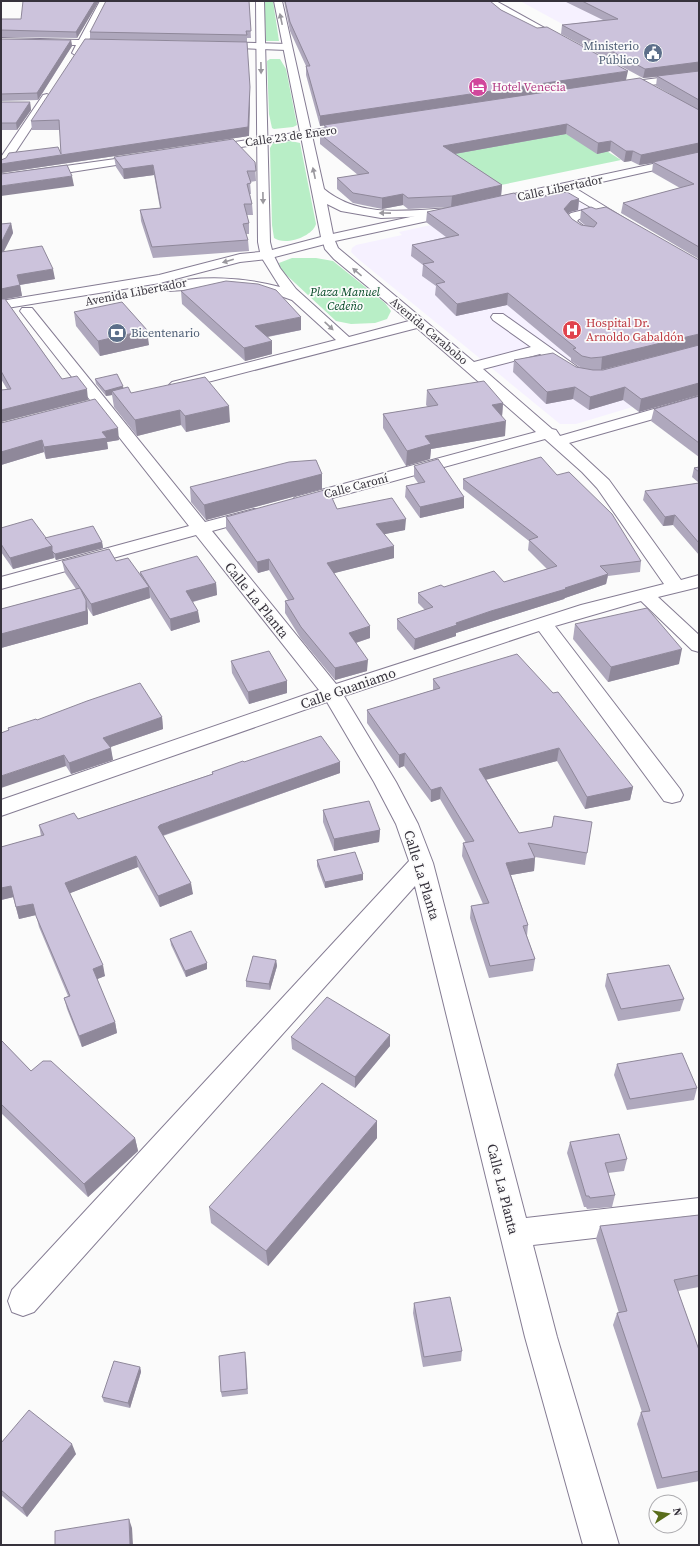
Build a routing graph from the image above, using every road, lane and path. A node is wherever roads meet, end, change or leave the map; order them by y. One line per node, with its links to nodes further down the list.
1 (104, 1): 8 (main road)
2 (260, 1): 11 (main road)
3 (278, 1): 12 (main road, Avenida Carabobo, one-way to 3)
4 (489, 1): 13 (main road)
5 (502, 1): 6 (main road)
6 (572, 38)
7 (1, 41): 8 (main road)
8 (82, 43): 9 (main road); 14 (main road)
9 (121, 44)
10 (206, 45): 11 (main road)
11 (260, 46): 12 (main road); 27 (main road, one-way to 27)
12 (287, 47): 26 (main road, Avenida Carabobo)
13 (576, 48)
14 (71, 61)
15 (624, 73): 17 (main road)
16 (699, 76): 18 (main road)
17 (642, 79): 18 (main road); 20 (main road); 22 (main road)
18 (655, 82): 21 (main road)
19 (54, 86): 24 (main road)
20 (609, 88)
21 (671, 92)
22 (658, 94)
23 (28, 105): 24 (main road)
24 (42, 105): 31 (main road)
25 (366, 125): 26 (main road, Calle 23 de Enero)
26 (306, 134): 27 (main road, Calle 23 de Enero); 34 (main road, Avenida Carabobo, one-way to 26)
27 (262, 140): 28 (main road, Calle 23 de Enero); 42 (main road, one-way to 42)
28 (200, 150)
29 (153, 157): 32 (main road)
30 (699, 157): 33 (main road, Calle Libertador)
31 (1, 166)
32 (1, 179)
33 (565, 187): 35 (main road, Calle Libertador); 37 (main road)
34 (318, 190): 38 (main road, one-way to 34); 41 (main road, Avenida Carabobo)
35 (482, 205)
36 (467, 208): 38 (main road)
37 (602, 209): 39 (main road); 40 (main road)
38 (452, 212): 41 (main road)
39 (635, 228)
40 (588, 234)
41 (328, 239): 42 (main road, Avenida Libertador); 49 (main road, Avenida Carabobo, one-way to 41)
42 (267, 255): 43 (main road, Avenida Libertador); 44 (main road); 45 (main road, Avenida Libertador, one-way to 45)
43 (168, 287): 44 (main road); 46 (main road, Avenida Libertador)
44 (298, 297): 50 (main road, one-way to 50)
45 (1, 305)
46 (27, 311): 47 (main road, Avenida Libertador); 57 (main road, Calle La Planta)
47 (1, 315)
48 (498, 317): 51 (main road)
49 (420, 323): 50 (main road); 52 (main road, Avenida Carabobo)
50 (347, 342): 54 (main road)
51 (542, 349): 52 (main road); 53 (main road)
52 (472, 367): 56 (main road, Avenida Carabobo)
53 (586, 377)
54 (164, 388)
55 (699, 401): 56 (main road, Calle Caroní)
56 (554, 437): 57 (main road, Calle Caroní); 60 (main road, Avenida Carabobo)
57 (200, 528): 59 (main road, Calle Caroní); 64 (main road, Calle La Planta)
58 (699, 581): 60 (main road, Calle Guaniamo)
59 (1, 583)
60 (676, 586): 61 (main road, Calle Guaniamo)
61 (644, 594): 62 (main road, Calle Guaniamo); 63 (main road)
62 (543, 623): 64 (main road, Calle Guaniamo); 65 (main road)
63 (699, 646)
64 (332, 693): 66 (main road, Calle Guaniamo); 67 (main road, Calle La Planta)
65 (672, 795)
66 (1, 808)
67 (421, 863): 69 (main road, Calle La Planta); 70 (main road)
68 (699, 1212): 69 (main road)
69 (514, 1232): 71 (main road, Calle La Planta)
70 (23, 1301)
71 (601, 1545)

